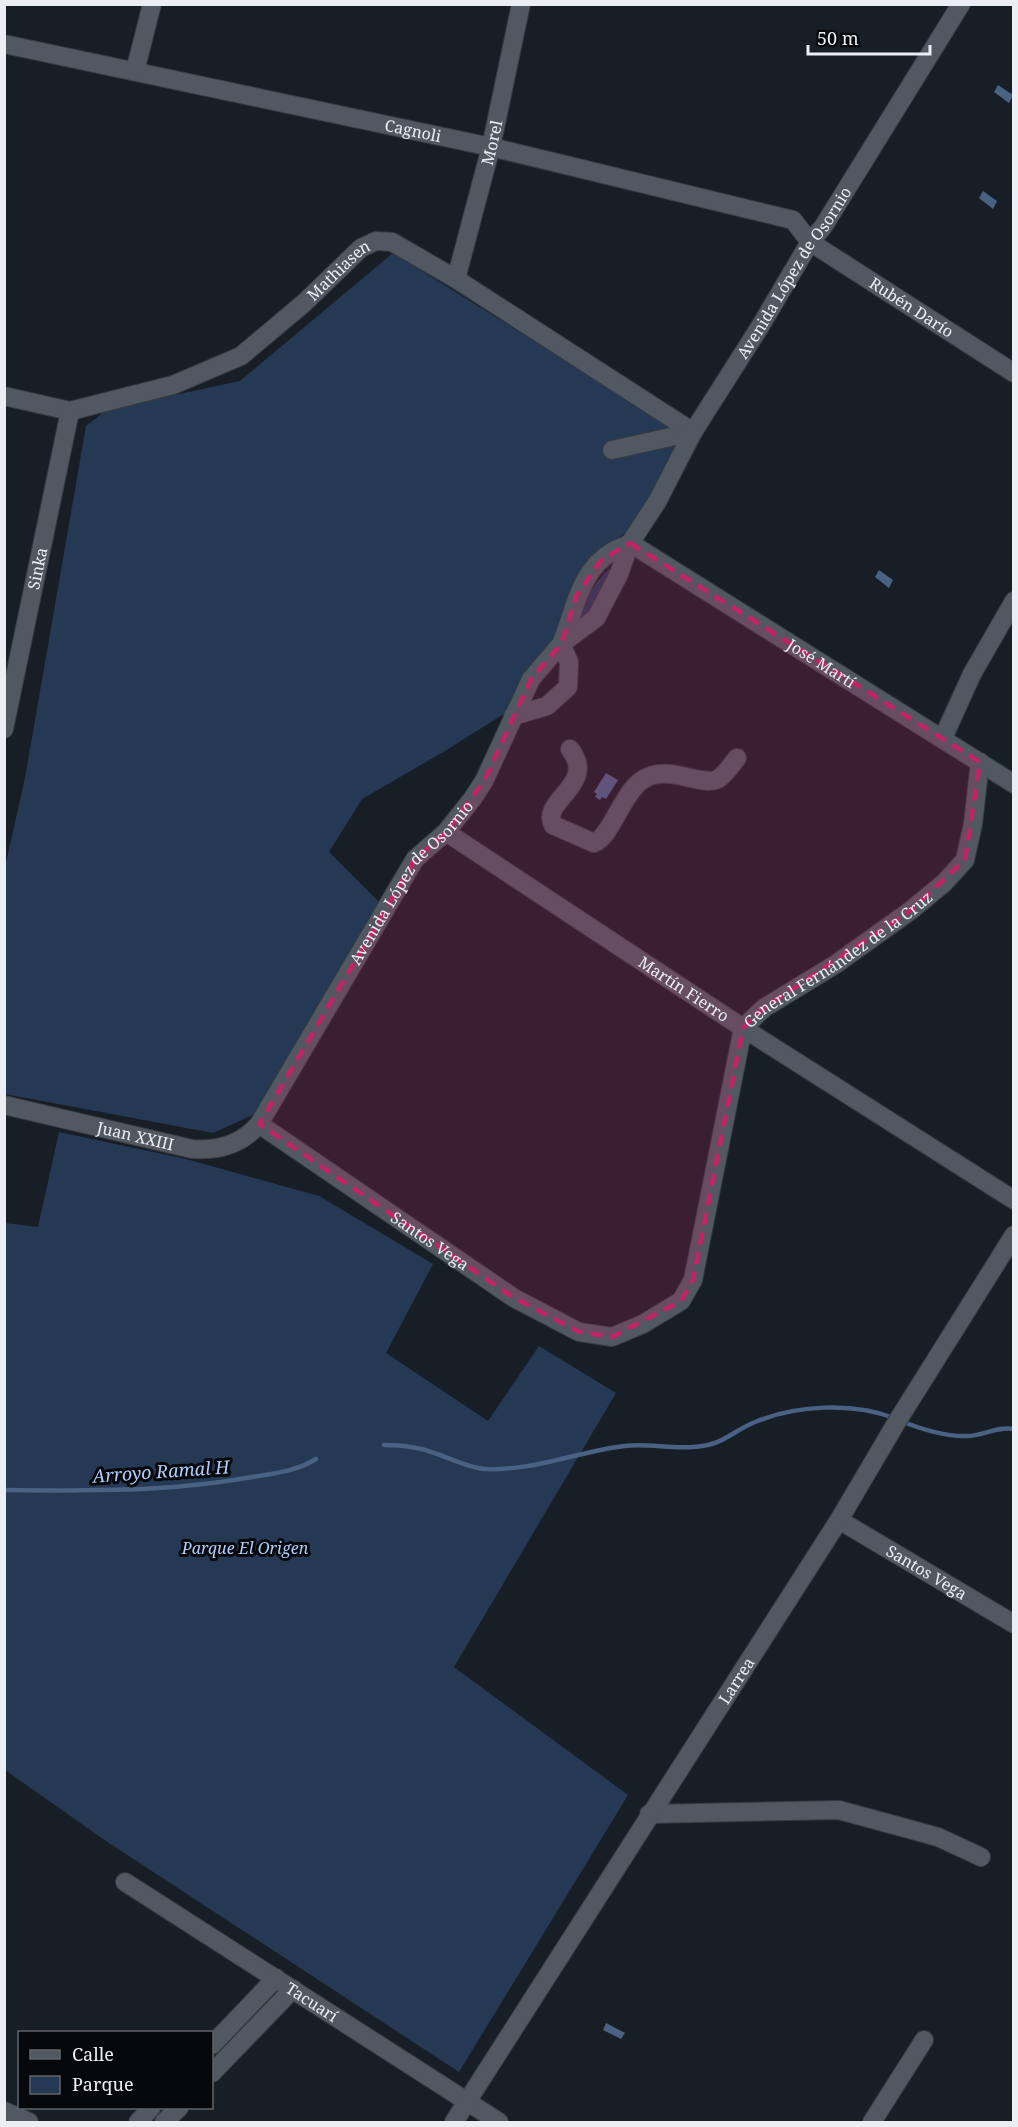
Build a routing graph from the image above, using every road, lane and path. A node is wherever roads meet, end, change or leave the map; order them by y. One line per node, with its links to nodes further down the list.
1 (152, 4): 5 (street)
2 (520, 4): 6 (street, Morel)
3 (961, 4): 7 (street, Avenida López de Osornio)
4 (4, 44): 5 (street, Cagnoli)
5 (135, 71): 6 (street, Cagnoli)
6 (491, 147): 7 (street, Cagnoli); 8 (street, Morel)
7 (810, 242): 9 (street, Rubén Darío); 12 (street, Avenida López de Osornio)
8 (456, 279): 11 (street, Mathiasen); 12 (street, Mathiasen)
9 (1014, 373)
10 (4, 396): 11 (street)
11 (70, 411): 18 (street, Sinka)
12 (693, 432): 13 (street); 14 (street, Avenida López de Osornio)
13 (612, 450)
14 (630, 543): 16 (street, Avenida López de Osornio); 16 (street, Avenida López de Osornio); 19 (street, José Martí)
15 (1014, 601): 19 (street)
16 (561, 644): 17 (street, Avenida López de Osornio); 17 (street)
17 (513, 716): 24 (street, Avenida López de Osornio)
18 (4, 729)
19 (943, 738): 22 (street, José Martí)
20 (570, 749): 21 (street)
21 (737, 758)
22 (980, 762): 23 (street, José Martí); 25 (street, General Fernández de la Cruz)
23 (1014, 784)
24 (446, 832): 25 (street, Martín Fierro); 27 (street, Avenida López de Osornio)
25 (743, 1028): 28 (street, Martín Fierro); 30 (street, General Fernández de la Cruz)
26 (4, 1106): 27 (street, Juan XXIII)
27 (259, 1124): 30 (street, Santos Vega)
28 (1014, 1200)
29 (1014, 1235): 31 (street, Larrea)
30 (612, 1337)
31 (839, 1520): 32 (street, Santos Vega); 33 (street, Larrea)
32 (1014, 1624)
33 (649, 1814): 34 (street); 41 (street, Larrea)
34 (981, 1857)
35 (125, 1882): 36 (street, Tacuarí)
36 (276, 1978): 37 (street, Tacuarí); 39 (street)
37 (293, 1989): 40 (street); 41 (street, Tacuarí)
38 (924, 2040): 50 (street)
39 (213, 2044)
40 (213, 2072)
41 (468, 2102): 48 (street, Larrea); 49 (street, Tacuarí)
42 (150, 2109): 46 (street)
43 (177, 2109): 47 (street)
44 (4, 2110): 45 (street)
45 (29, 2122)
46 (138, 2122)
47 (164, 2122)
48 (454, 2122)
49 (500, 2122)
50 (872, 2122)

